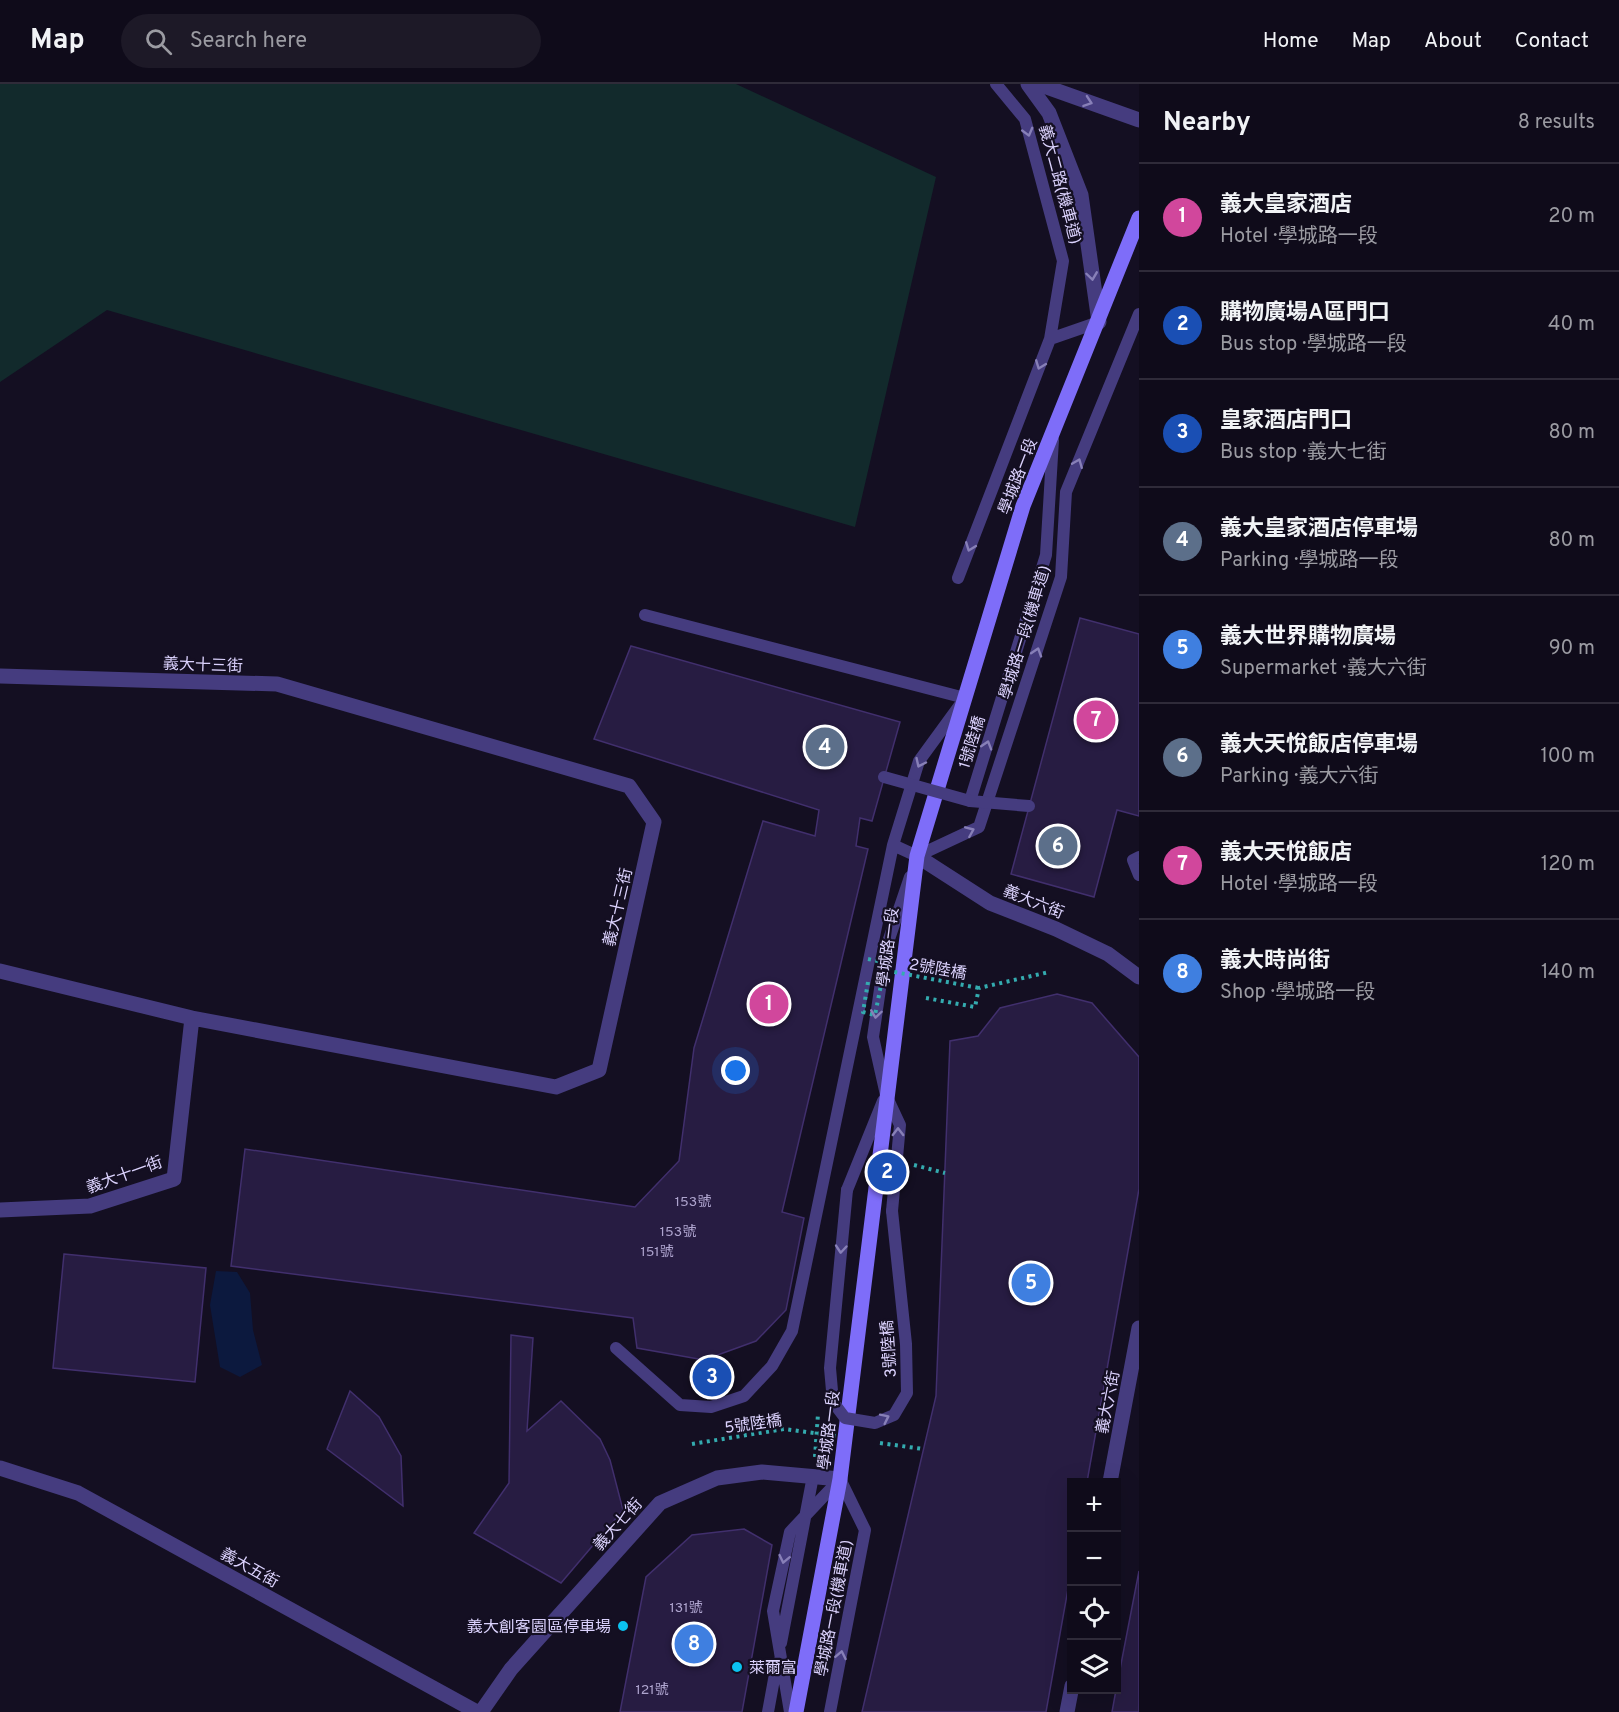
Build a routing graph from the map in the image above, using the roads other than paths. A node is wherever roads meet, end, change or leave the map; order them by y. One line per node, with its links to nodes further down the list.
1 (996, 84): 8 (lane, 義大二路(機車道), one-way to 8)
2 (1028, 84): 7 (street, one-way to 7)
3 (1038, 84): 4 (street, one-way to 4)
4 (1139, 120)
5 (1139, 218): 7 (main road, 學城路一段)
6 (1139, 314): 18 (lane, 學城路一段(機車道), one-way to 6)
7 (1099, 322): 8 (lane); 9 (main road, 學城路一段)
8 (1050, 339): 10 (lane, one-way to 10)
9 (1053, 432): 13 (main road, 學城路一段); 15 (lane, 1號陸橋, one-way to 9)
10 (958, 578)
11 (645, 615): 13 (lane)
12 (0, 676): 23 (street, 義大十三街)
13 (965, 698): 17 (lane, one-way to 17); 18 (main road, 學城路一段)
14 (884, 777): 15 (lane, bridge)
15 (970, 801): 16 (lane, bridge)
16 (1029, 806)
17 (893, 845): 18 (lane); 29 (lane)
18 (917, 856): 22 (street, 義大六街); 24 (main road, 學城路一段)
19 (1139, 857): 20 (lane)
20 (1139, 875)
21 (0, 970): 23 (street, 義大十三街)
22 (1139, 977)
23 (192, 1018): 27 (street, 義大十一街)
24 (886, 1095): 25 (lane, 3號陸橋, one-way to 24); 25 (lane, 3號陸橋, one-way to 25, bridge); 26 (main road, 學城路一段)
25 (896, 1178): 26 (lane)
26 (873, 1198): 33 (main road, 學城路一段)
27 (0, 1210)
28 (1139, 1328): 32 (street, 義大六街)
29 (616, 1348)
30 (0, 1468): 37 (street, 義大五街)
31 (813, 1476): 33 (street, 義大七街); 34 (lane); 37 (street, 義大七街)
32 (1111, 1478)
33 (840, 1479): 34 (lane); 40 (main road, 學城路一段); 41 (lane, 學城路一段(機車道), one-way to 33)
34 (806, 1515): 35 (lane, one-way to 35)
35 (778, 1657): 38 (lane); 39 (lane)
36 (1069, 1694): 42 (street)
37 (479, 1712)
38 (768, 1712)
39 (790, 1712)
40 (796, 1712)
41 (830, 1712)
42 (1066, 1712)

